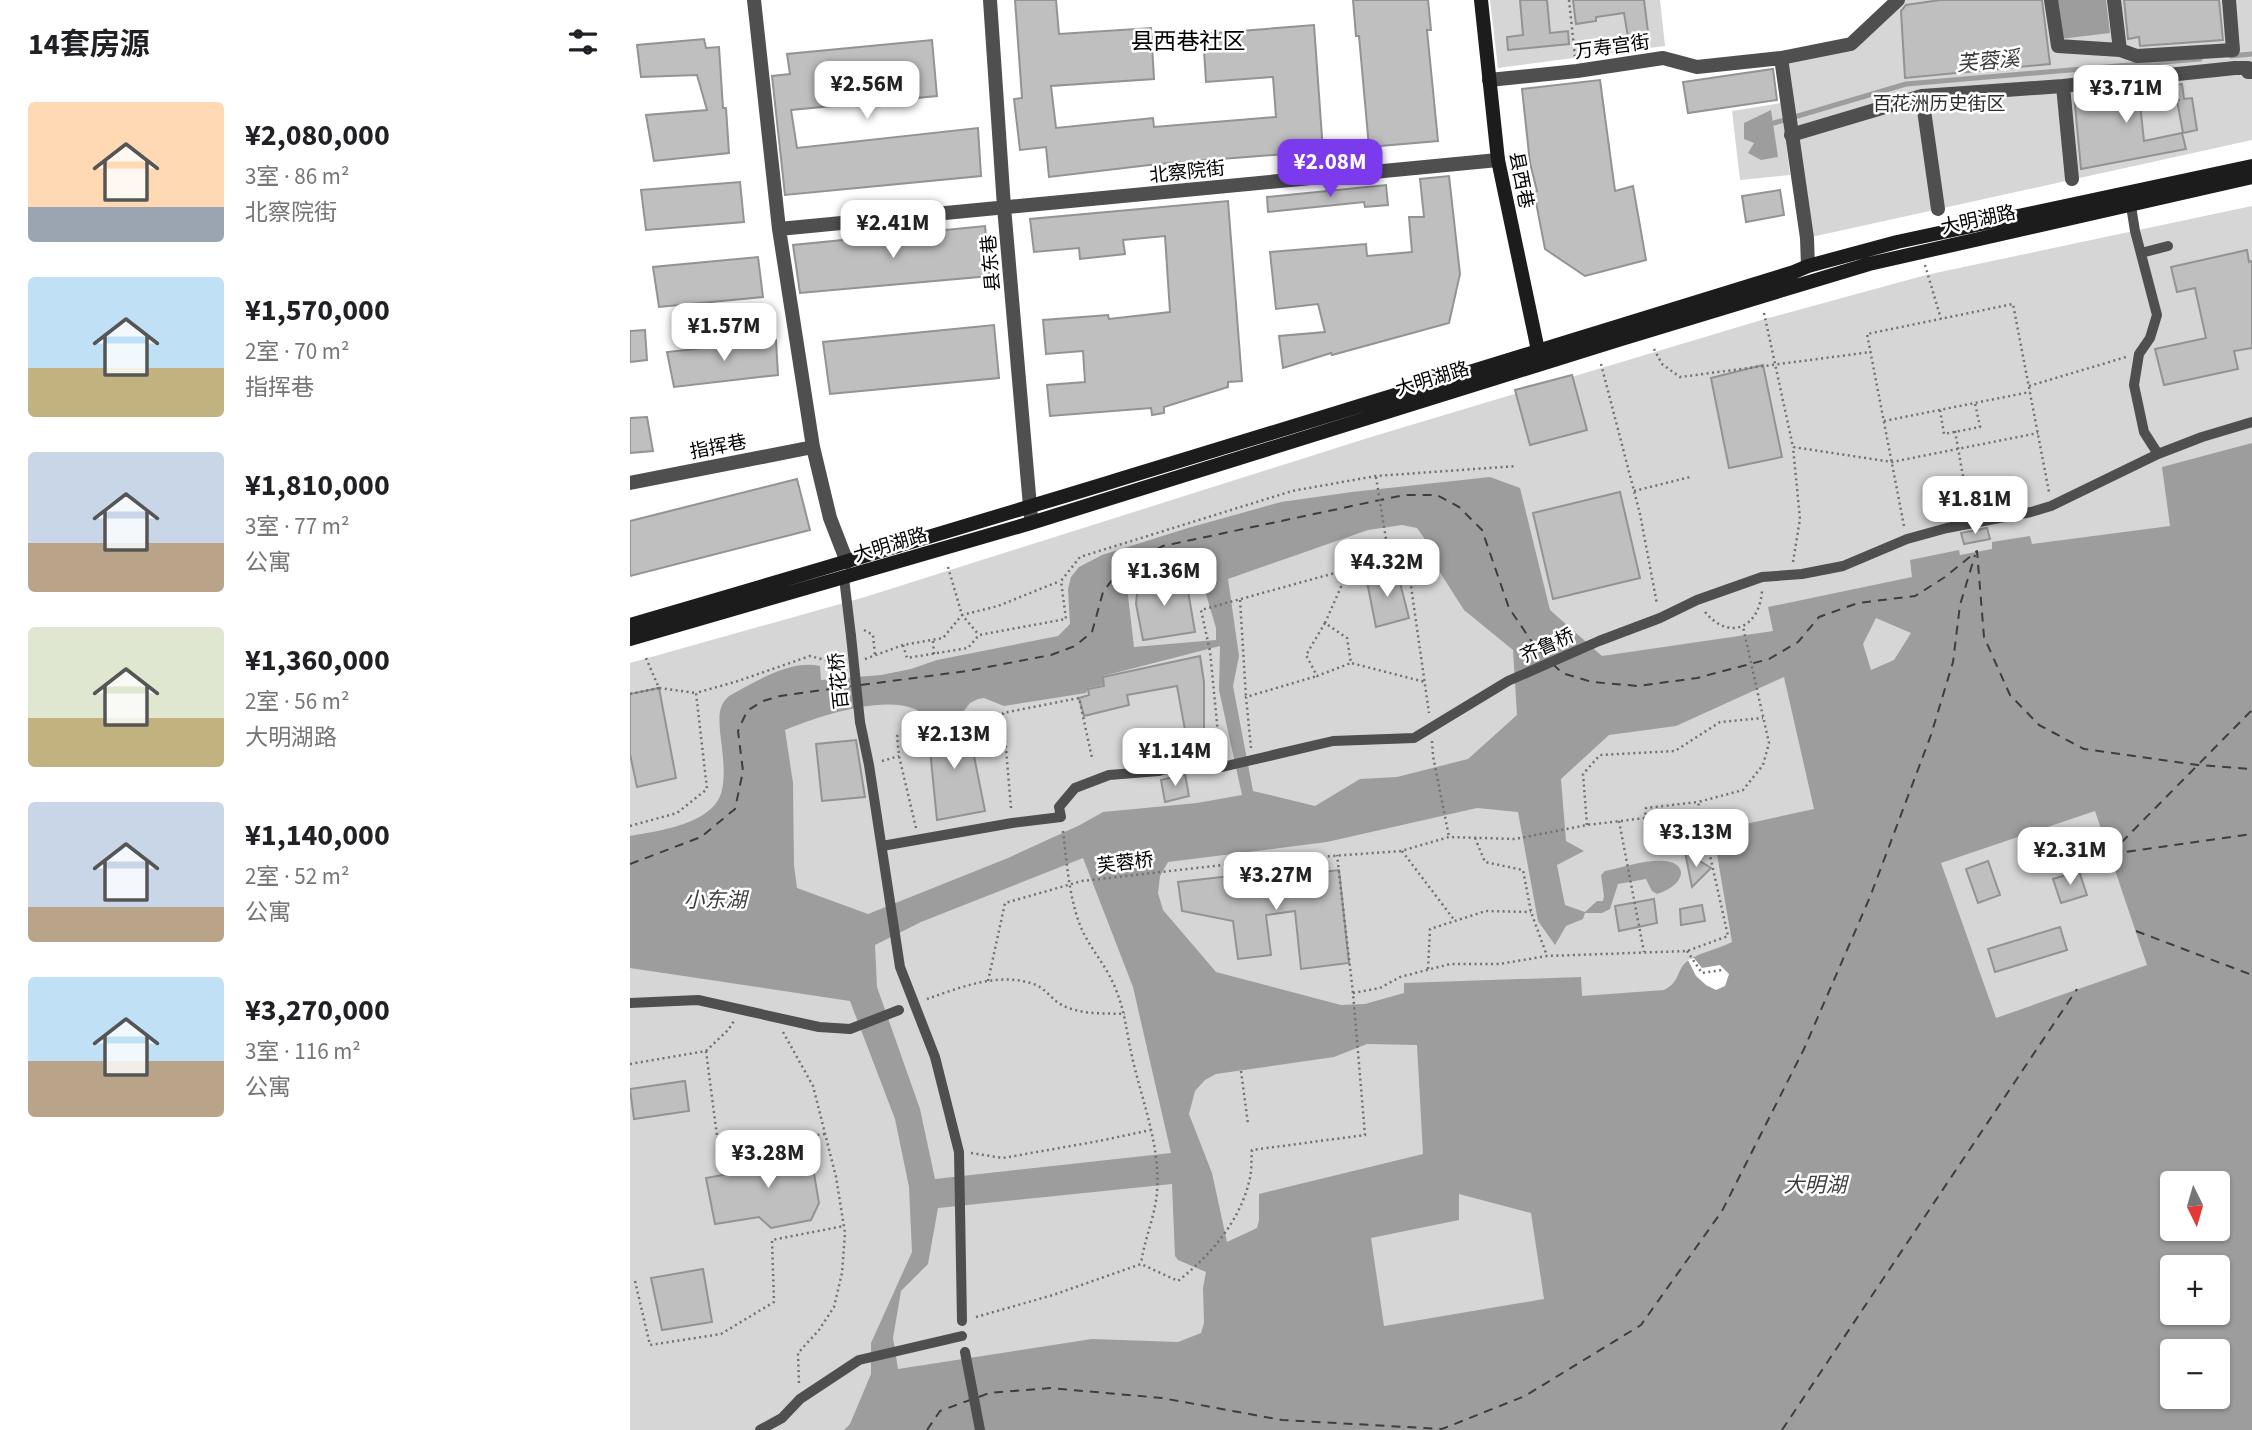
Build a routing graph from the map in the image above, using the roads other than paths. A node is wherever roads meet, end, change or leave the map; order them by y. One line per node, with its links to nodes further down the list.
1 (754, 0): 22 (street)
2 (990, 0): 20 (street, 县东巷)
3 (1481, 0): 11 (main road, 县西巷)
4 (1898, 0): 9 (street, 万寿宫街)
5 (2052, 0): 8 (street)
6 (2114, 0): 8 (street)
7 (2229, 0): 8 (street)
8 (2120, 50)
9 (1781, 58): 11 (street, 万寿宫街); 14 (street)
10 (2250, 70): 12 (street)
11 (1489, 80): 15 (main road, 县西巷)
12 (2063, 86): 13 (street); 18 (street)
13 (1922, 96): 14 (street); 21 (street)
14 (1791, 133): 25 (street)
15 (1498, 160): 20 (street, 北察院街); 26 (main road, 县西巷)
16 (2252, 166): 25 (main road, 大明湖路)
17 (2252, 177): 19 (main road, 大明湖路)
18 (2072, 179)
19 (2131, 206): 24 (lane); 26 (main road, 大明湖路)
20 (1004, 207): 22 (street, 北察院街); 31 (street, 县东巷)
21 (1938, 209)
22 (779, 229): 28 (street)
23 (2168, 246): 24 (lane)
24 (2141, 253): 29 (lane)
25 (1808, 265): 26 (main road, 大明湖路)
26 (1539, 358): 31 (main road, 大明湖路); 32 (main road, 大明湖路)
27 (2252, 422): 29 (lane, 齐鲁桥)
28 (813, 447): 30 (street, 指挥巷); 33 (street)
29 (2158, 454): 37 (lane, 齐鲁桥)
30 (630, 483)
31 (1029, 505): 32 (street, 县东巷); 33 (main road, 大明湖路)
32 (1031, 523): 34 (main road, 大明湖路)
33 (847, 562): 35 (main road, 大明湖路)
34 (844, 578): 36 (main road, 大明湖路); 37 (lane, 百花桥, bridge)
35 (630, 625)
36 (630, 639)
37 (882, 846): 40 (lane, 百花桥)
38 (630, 1003): 39 (lane)
39 (899, 1010)
40 (962, 1321)
41 (962, 1336): 43 (lane)
42 (965, 1352): 44 (lane)
43 (760, 1430)
44 (980, 1430)

